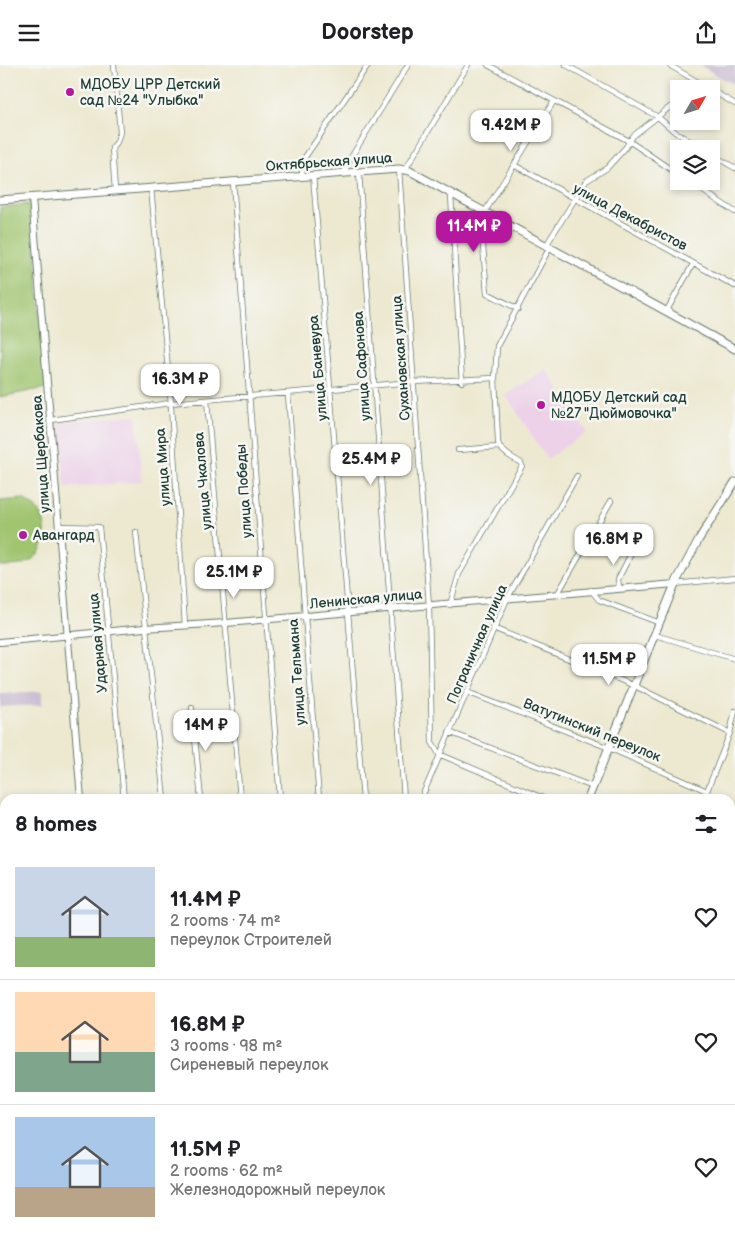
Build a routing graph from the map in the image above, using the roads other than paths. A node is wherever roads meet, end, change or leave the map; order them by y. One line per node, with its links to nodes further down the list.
1 (114, 65): 28 (street)
2 (368, 65): 24 (street)
3 (408, 65): 22 (street)
4 (468, 65): 20 (street)
5 (488, 65): 10 (street)
6 (566, 65): 13 (street)
7 (669, 65): 8 (street)
8 (695, 80)
9 (720, 95): 11 (street)
10 (554, 101): 15 (street); 17 (street)
11 (735, 104)
12 (670, 107): 13 (street)
13 (658, 117): 14 (street); 15 (street)
14 (688, 140)
15 (629, 141): 19 (street); 31 (street)
16 (720, 159): 18 (street)
17 (514, 165): 31 (street, улица Декабристов); 33 (street)
18 (735, 168)
19 (670, 169)
20 (402, 170): 21 (main road, Октябрьская улица); 29 (main road, Октябрьская улица); 43 (street, Сухановская улица)
21 (359, 171): 22 (main road, Октябрьская улица); 44 (street, улица Сафонова)
22 (344, 173): 23 (main road, Октябрьская улица)
23 (313, 175): 24 (main road, Октябрьская улица); 45 (street, улица Баневура)
24 (302, 176): 25 (main road, Октябрьская улица)
25 (233, 182): 26 (main road, Октябрьская улица); 47 (street, улица Победы)
26 (151, 188): 28 (main road, Октябрьская улица); 49 (street, улица Мира)
27 (702, 190): 34 (street)
28 (115, 191): 30 (main road, Октябрьская улица)
29 (451, 195): 33 (main road, Октябрьская улица); 42 (street)
30 (32, 198): 32 (main road, Октябрьская улица); 50 (main road, улица Щербакова)
31 (574, 200): 35 (street); 36 (street, улица Декабристов)
32 (0, 201)
33 (482, 212): 35 (main road, Октябрьская улица); 38 (street)
34 (735, 212)
35 (549, 245): 38 (street); 39 (main road, Октябрьская улица)
36 (693, 264): 37 (street, улица Декабристов); 39 (street)
37 (735, 286)
38 (518, 309): 41 (street)
39 (666, 312): 40 (main road, Октябрьская улица)
40 (735, 349)
41 (495, 378): 42 (street); 51 (street)
42 (462, 381): 43 (street)
43 (413, 382): 44 (street); 66 (street, Сухановская улица)
44 (374, 385): 45 (street); 67 (street, улица Сафонова)
45 (332, 391): 46 (street); 68 (street, улица Баневура)
46 (288, 394): 47 (street); 69 (street, улица Тельмана)
47 (249, 397): 48 (street); 70 (street, улица Победы)
48 (207, 400): 49 (street); 71 (street, улица Чкалова)
49 (170, 403): 50 (street); 73 (street, улица Мира)
50 (51, 420): 56 (main road, улица Щербакова)
51 (500, 447): 52 (street); 65 (street)
52 (458, 450)
53 (577, 476): 64 (street, Пограничная улица)
54 (735, 482): 60 (main road)
55 (611, 501): 63 (street)
56 (58, 526): 76 (street, Ударная улица); 78 (main road, улица Щербакова)
57 (136, 532): 74 (street)
58 (634, 548): 61 (street)
59 (735, 578): 60 (street)
60 (675, 584): 61 (main road, Ленинская улица); 72 (main road)
61 (619, 588): 62 (main road, Ленинская улица)
62 (591, 591): 63 (main road, Ленинская улица); 72 (street)
63 (558, 593): 64 (main road, Ленинская улица)
64 (507, 599): 65 (main road, Ленинская улица); 75 (street, Пограничная улица)
65 (450, 605): 66 (main road, Ленинская улица)
66 (429, 606): 67 (main road, Ленинская улица); 88 (street, Сухановская улица)
67 (389, 609): 68 (main road, Ленинская улица); 99 (street, улица Сафонова)
68 (348, 612): 69 (main road, Ленинская улица); 98 (street, улица Баневура)
69 (304, 616): 70 (main road, Ленинская улица); 97 (street, улица Тельмана)
70 (265, 620): 71 (main road, Ленинская улица); 96 (street, улица Победы)
71 (226, 623): 73 (main road, Ленинская улица); 95 (street, улица Чкалова)
72 (660, 623): 77 (main road)
73 (185, 626): 74 (main road, Ленинская улица)
74 (144, 628): 76 (main road, Ленинская улица); 93 (street)
75 (493, 628): 81 (street); 82 (street, Пограничная улица)
76 (108, 633): 78 (main road, Ленинская улица); 92 (street, Ударная улица)
77 (655, 635): 80 (street); 81 (main road)
78 (68, 636): 79 (main road, Ленинская улица); 91 (main road, улица Щербакова)
79 (0, 642)
80 (735, 659)
81 (635, 686): 86 (street); 87 (main road)
82 (467, 692): 85 (street, Пограничная улица); 87 (street, Ватутинский переулок)
83 (192, 707): 94 (street)
84 (735, 711): 86 (street)
85 (449, 732): 88 (street, Пограничная улица); 89 (street)
86 (730, 733): 90 (street)
87 (609, 748): 89 (main road); 90 (street, Ватутинский переулок)
88 (440, 753): 100 (street, Пограничная улица); 101 (street)
89 (593, 787): 102 (main road)
90 (707, 791): 103 (street)
91 (81, 794)
92 (124, 794)
93 (164, 794)
94 (201, 794)
95 (240, 794)
96 (280, 794)
97 (318, 794)
98 (363, 794)
99 (404, 794)
100 (422, 794)
101 (534, 794)
102 (590, 794)
103 (707, 794)

